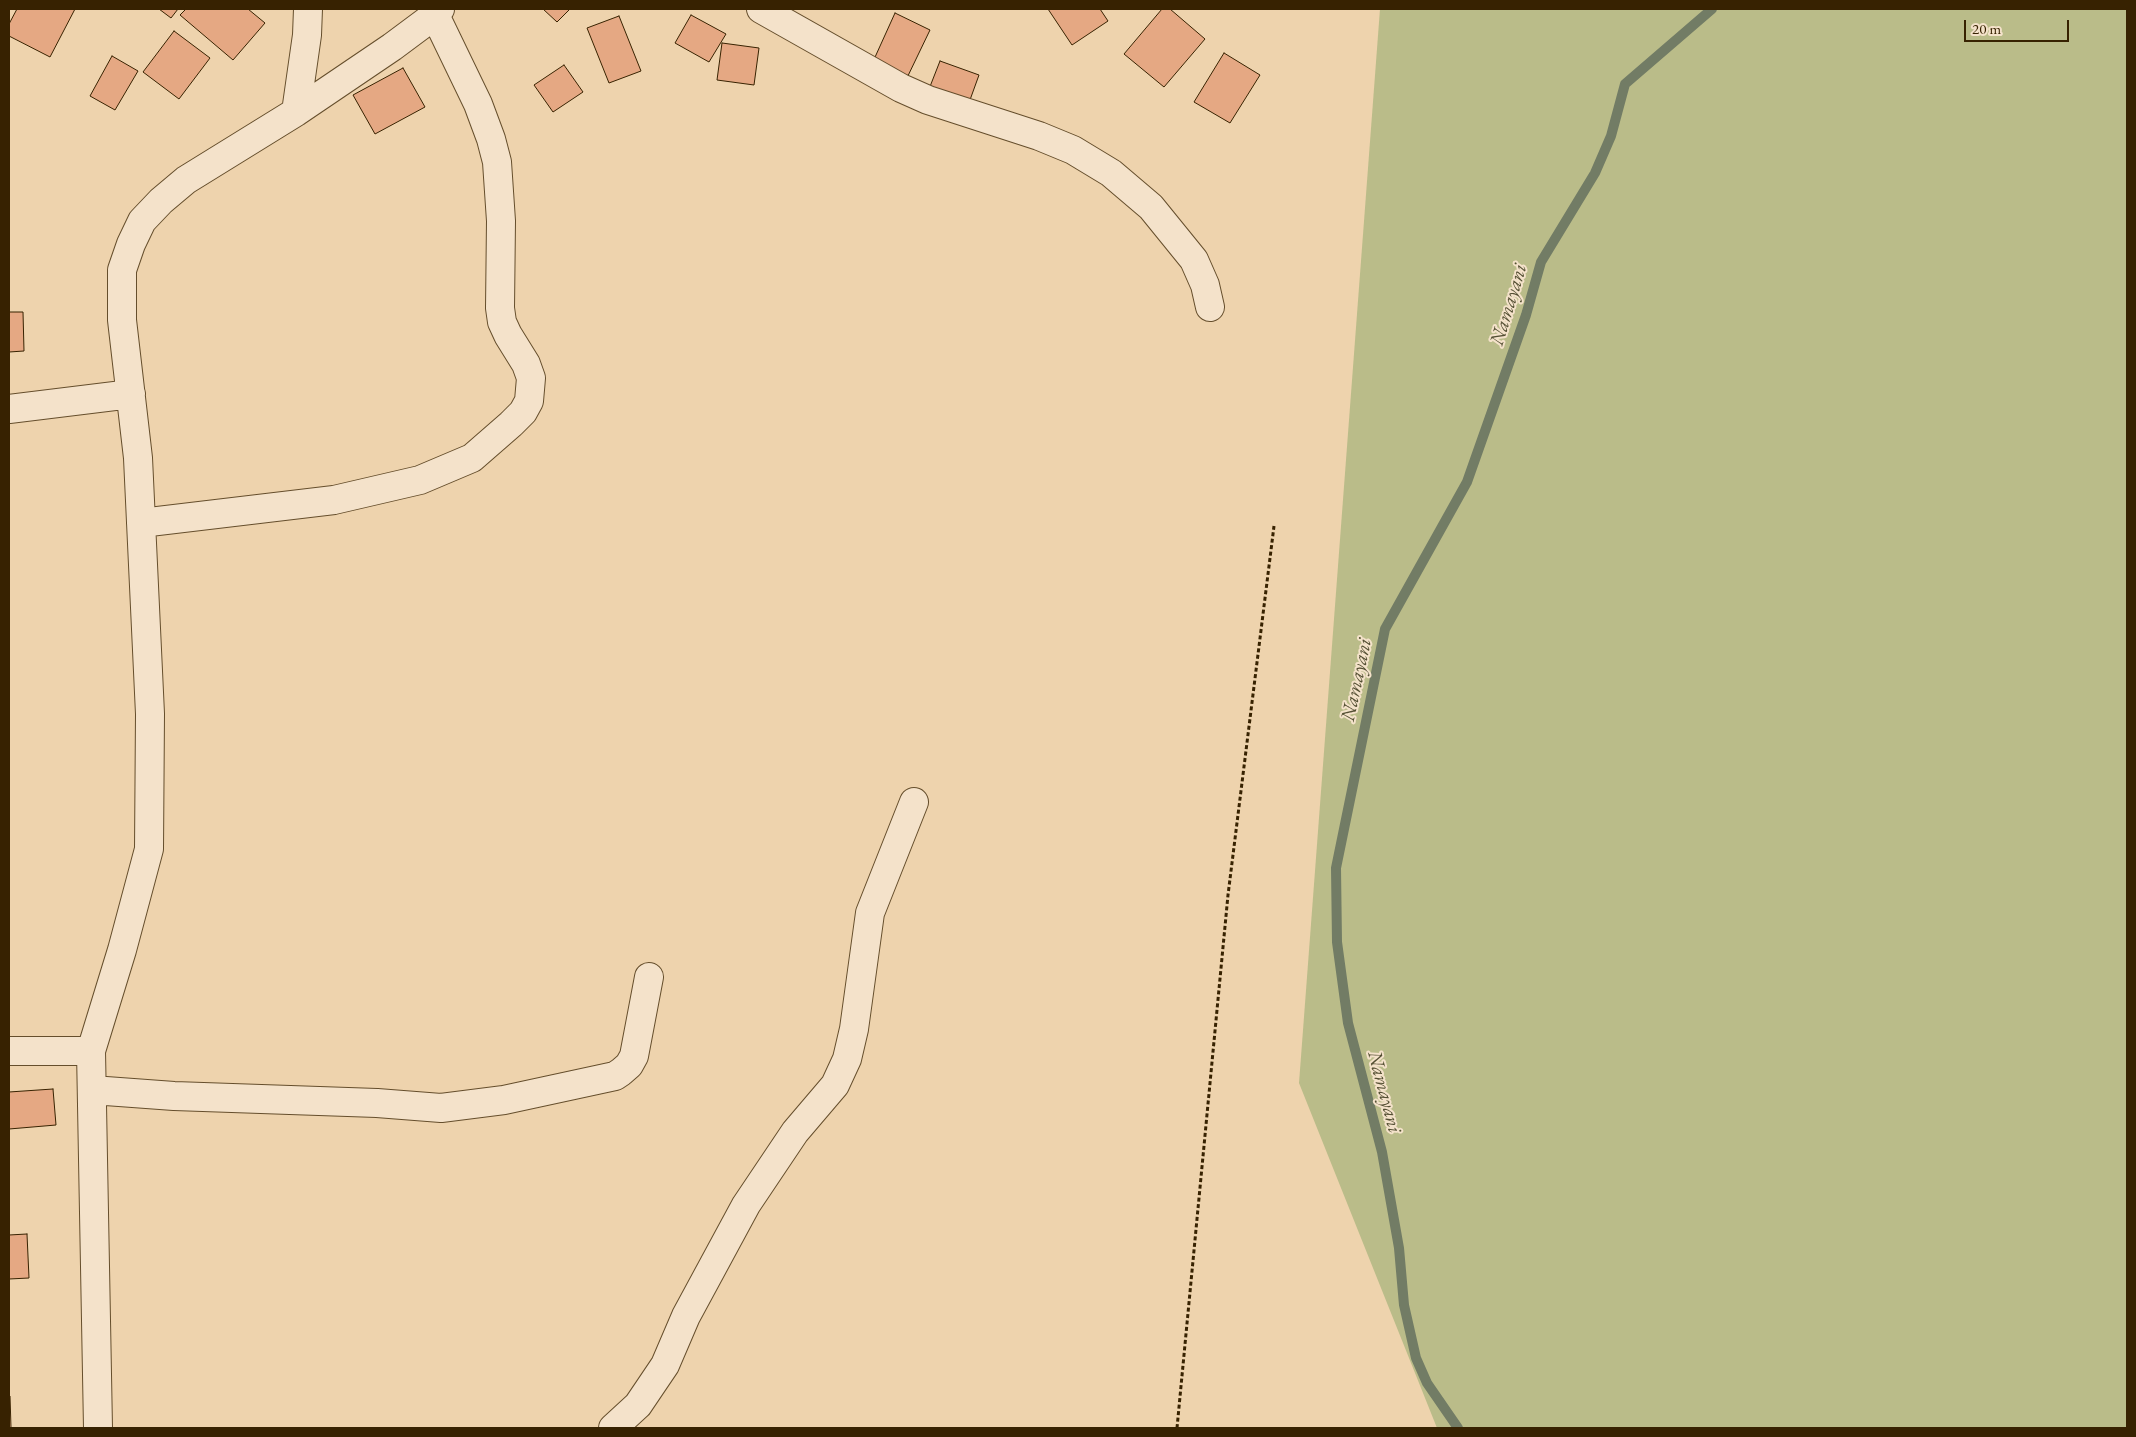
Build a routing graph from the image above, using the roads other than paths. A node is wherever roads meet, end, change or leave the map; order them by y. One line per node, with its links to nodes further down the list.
1 (308, 9): 4 (street)
2 (761, 9): 5 (street)
3 (438, 12): 4 (street); 8 (street)
4 (296, 112): 6 (street)
5 (1210, 307)
6 (131, 394): 7 (street); 8 (street)
7 (9, 409)
8 (141, 523): 12 (street)
9 (914, 802): 15 (street)
10 (649, 977): 13 (street)
11 (9, 1051): 12 (street)
12 (91, 1051): 13 (street)
13 (92, 1090): 14 (street)
14 (98, 1428)
15 (613, 1428)

